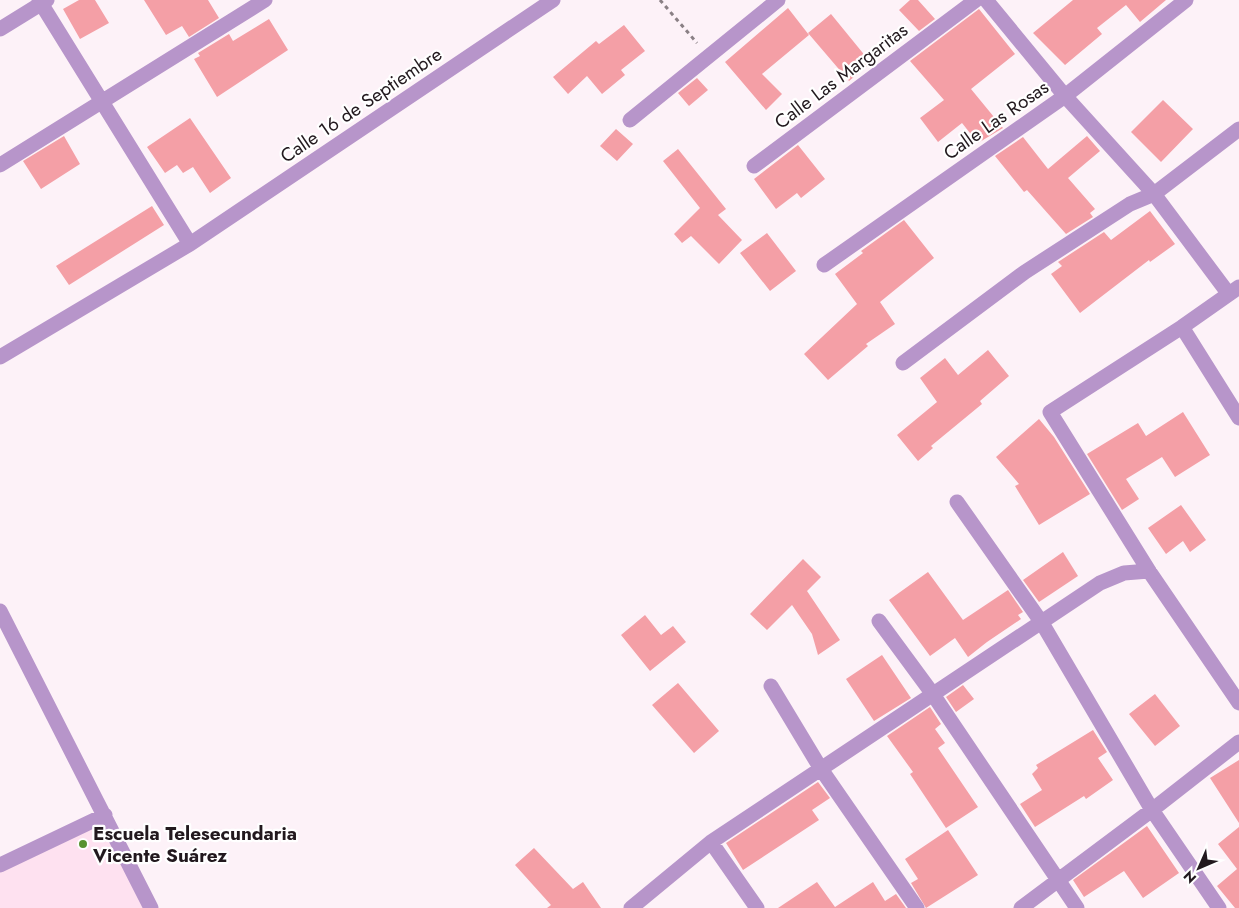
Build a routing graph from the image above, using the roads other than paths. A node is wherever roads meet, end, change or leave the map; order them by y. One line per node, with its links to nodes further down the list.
1 (265, 0): 10 (street)
2 (554, 0): 16 (street, Calle 16 de Septiembre)
3 (778, 0): 11 (street)
4 (976, 0): 14 (street, Calle Las Margaritas)
5 (986, 0): 9 (street)
6 (1186, 0): 9 (street, Calle Las Rosas)
7 (43, 1): 8 (street); 10 (street)
8 (0, 29)
9 (1066, 96): 15 (street); 17 (street, Calle Las Rosas)
10 (102, 103): 13 (street); 16 (street)
11 (630, 120)
12 (1239, 129): 15 (street)
13 (0, 165)
14 (754, 166)
15 (1154, 194): 18 (street); 21 (street)
16 (190, 244): 20 (street, Calle 16 de Septiembre)
17 (824, 265)
18 (1234, 290): 19 (street)
19 (1182, 327): 22 (street); 24 (street)
20 (0, 357)
21 (903, 363)
22 (1239, 418)
23 (956, 502): 27 (street)
24 (1149, 571): 27 (street); 30 (street)
25 (0, 611): 34 (street)
26 (879, 621): 29 (street)
27 (1042, 623): 29 (street); 33 (street)
28 (771, 686): 32 (street)
29 (932, 693): 32 (street); 37 (street)
30 (1239, 703)
31 (1239, 742): 33 (street)
32 (821, 769): 35 (street); 41 (street)
33 (1152, 810): 37 (street); 44 (street)
34 (106, 815): 36 (street); 38 (street)
35 (711, 842): 39 (street); 40 (street)
36 (0, 865)
37 (1059, 879): 42 (street); 43 (street)
38 (151, 908)
39 (630, 908)
40 (758, 908)
41 (917, 908)
42 (1021, 908)
43 (1078, 908)
44 (1219, 908)

